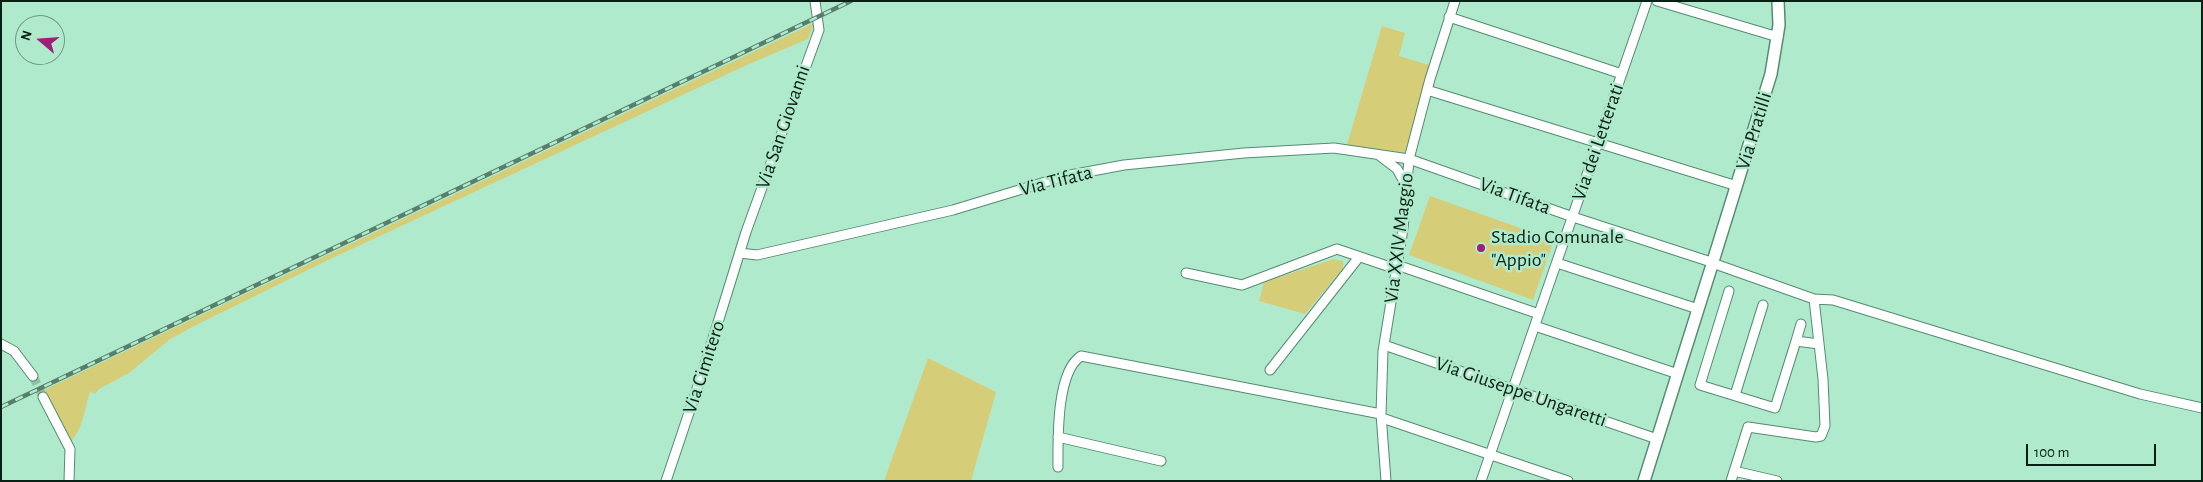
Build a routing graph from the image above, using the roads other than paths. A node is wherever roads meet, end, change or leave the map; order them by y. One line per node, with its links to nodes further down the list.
1 (815, 1): 16 (street, Via San Giovanni)
2 (1455, 1): 6 (street, Via XXIV Maggio)
3 (1647, 1): 8 (street, Via dei Letterati)
4 (1657, 1): 7 (street)
5 (1778, 1): 7 (street, Via Pratilli)
6 (1449, 18): 8 (street); 9 (street, Via XXIV Maggio)
7 (1778, 37): 14 (street, Via Pratilli)
8 (1622, 74): 10 (street, Via dei Letterati)
9 (1427, 90): 10 (street); 12 (street, Via XXIV Maggio)
10 (1598, 143): 14 (street); 15 (street, Via dei Letterati)
11 (1378, 154): 12 (street, Via Tifata); 13 (street); 16 (street, Via Tifata)
12 (1409, 159): 13 (street, Via XXIV Maggio); 15 (street, Via Tifata)
13 (1407, 186): 20 (street, Via XXIV Maggio)
14 (1737, 186): 19 (street, Via Pratilli)
15 (1572, 217): 18 (street, Via dei Letterati); 19 (street, Via Tifata)
16 (740, 253): 48 (street, Via Cimitero)
17 (1359, 257): 20 (street); 21 (street); 33 (street)
18 (1557, 263): 25 (street); 26 (street, Via dei Letterati)
19 (1713, 263): 23 (street, Via Tifata); 25 (street, Via Pratilli)
20 (1396, 267): 26 (street); 32 (street, Via XXIV Maggio)
21 (1186, 273)
22 (1729, 291): 37 (street)
23 (1814, 299): 31 (street); 39 (street, Via Tifata)
24 (1763, 305): 37 (street)
25 (1698, 310): 34 (street, Via Pratilli)
26 (1539, 314): 28 (street, Via dei Letterati)
27 (1801, 324): 29 (street)
28 (1535, 326): 34 (street); 36 (street, Via dei Letterati)
29 (1796, 340): 31 (street); 37 (street)
30 (1, 344): 35 (street)
31 (1820, 344): 46 (street)
32 (1384, 345): 36 (street, Via Giuseppe Ungaretti); 40 (street, Via XXIV Maggio)
33 (1270, 370)
34 (1678, 374): 42 (street, Via Pratilli)
35 (33, 376)
36 (1513, 389): 42 (street, Via Giuseppe Ungaretti); 43 (street, Via dei Letterati)
37 (1735, 395)
38 (43, 397): 47 (street)
39 (2202, 408)
40 (1382, 416): 41 (street); 43 (street); 49 (street, Via XXIV Maggio)
41 (1058, 437): 44 (street); 45 (street)
42 (1657, 439): 52 (street, Via Pratilli)
43 (1490, 455): 50 (street, Via dei Letterati); 51 (street)
44 (1161, 461)
45 (1058, 467)
46 (1734, 471): 53 (street); 54 (street)
47 (69, 481)
48 (666, 481)
49 (1386, 481)
50 (1481, 481)
51 (1568, 481)
52 (1644, 481)
53 (1731, 481)
54 (1777, 481)

